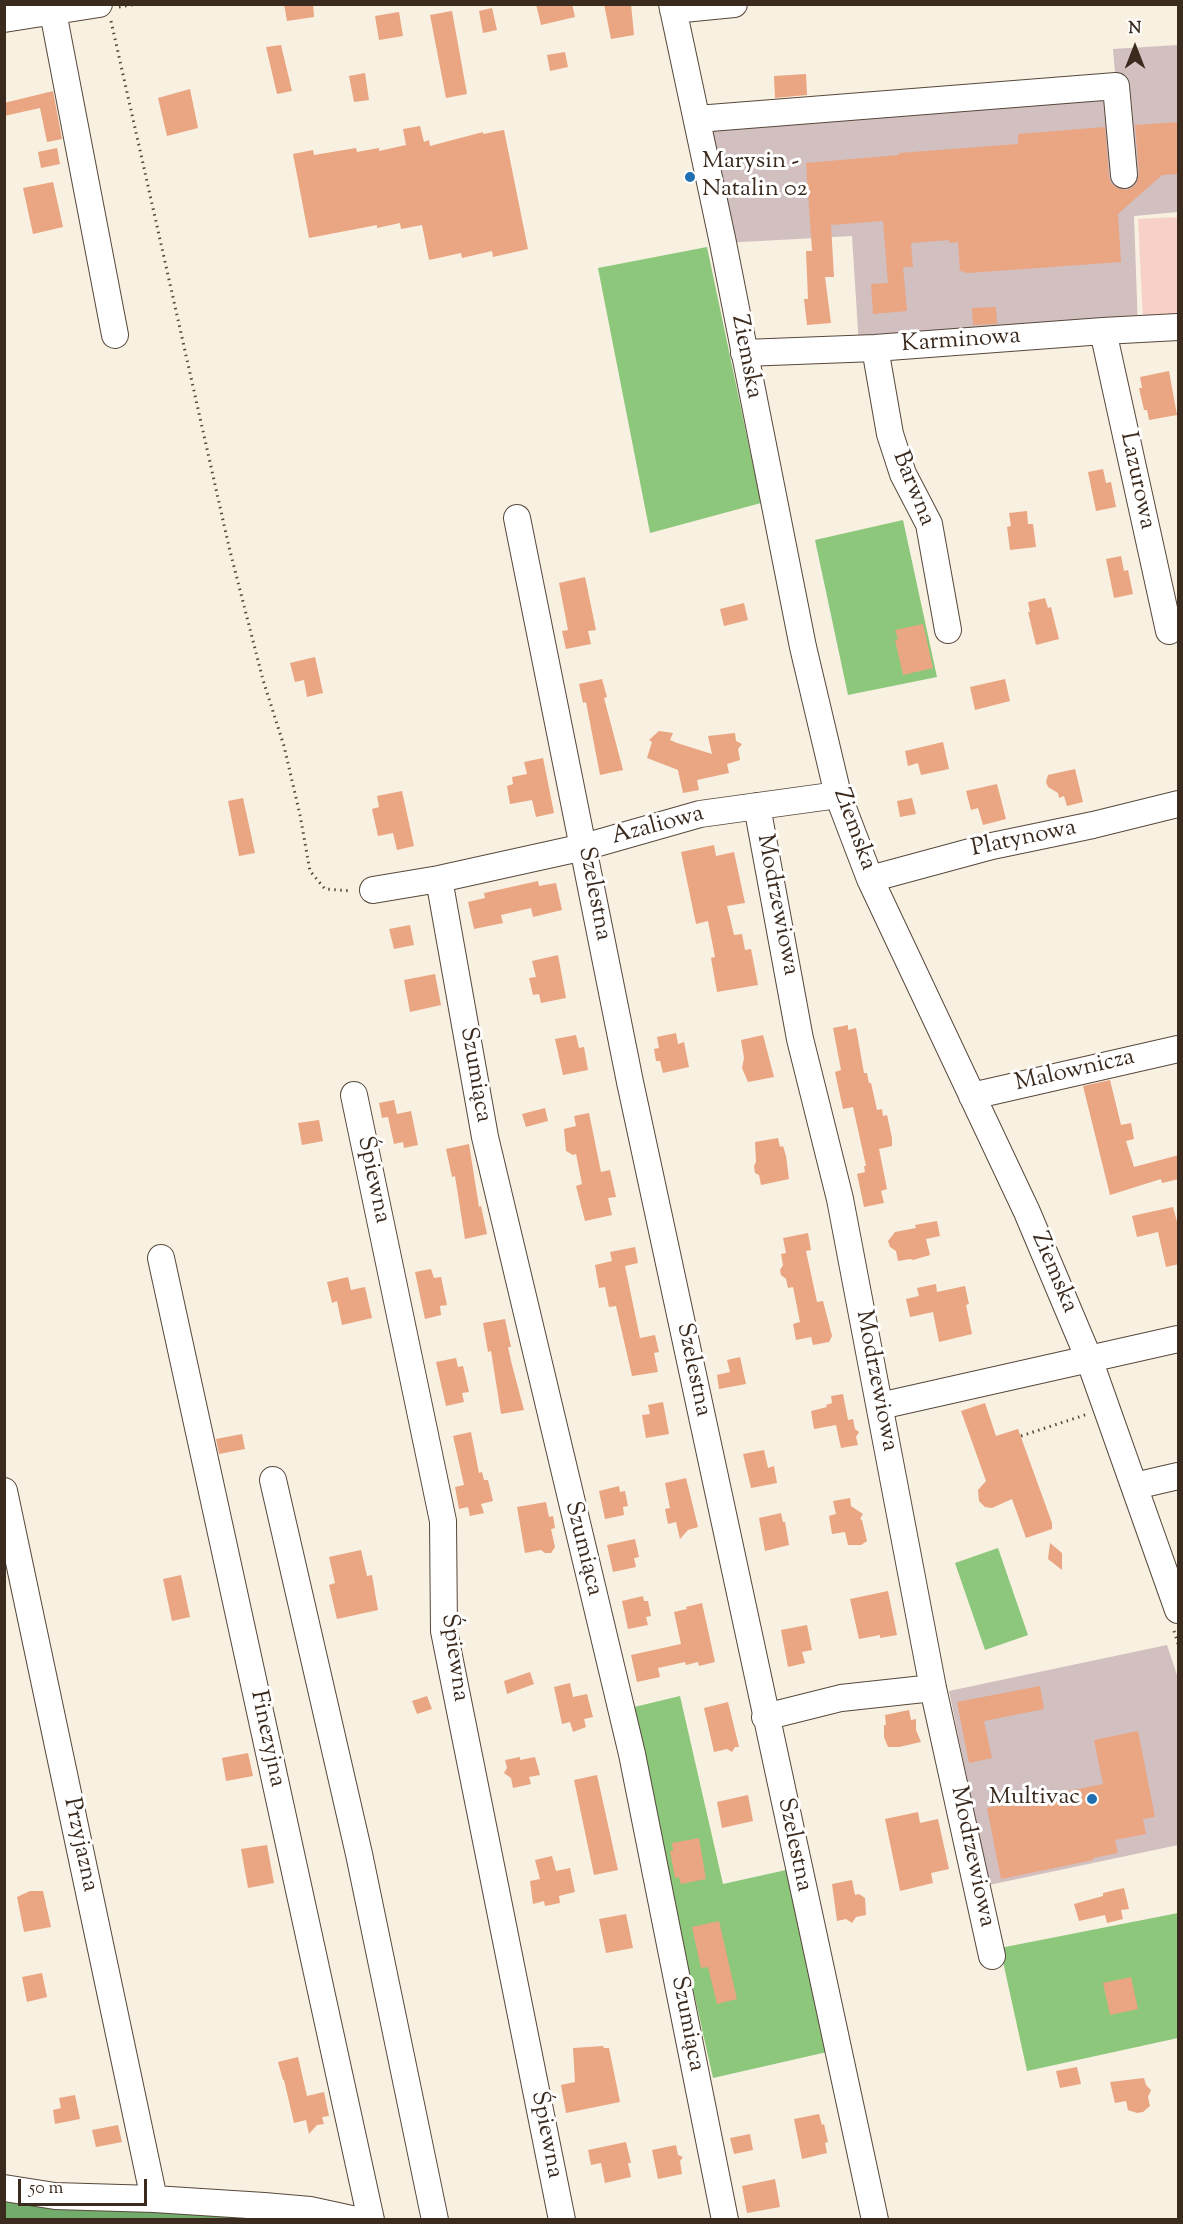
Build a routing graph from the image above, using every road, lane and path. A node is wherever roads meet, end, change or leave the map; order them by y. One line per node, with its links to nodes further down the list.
1 (734, 4): 2 (street)
2 (673, 7): 6 (street, Ziemska)
3 (53, 12): 4 (street); 5 (street); 10 (street)
4 (105, 12): 22 (path)
5 (4, 19)
6 (697, 119): 7 (street); 12 (street, Ziemska)
7 (1124, 175)
8 (1179, 327): 9 (street, Karminowa)
9 (1104, 331): 11 (street, Karminowa); 15 (street, Lazurowa)
10 (116, 335)
11 (875, 348): 12 (street, Karminowa); 14 (street, Barwna)
12 (744, 353): 16 (street, Ziemska)
13 (517, 518): 19 (street, Szelestna)
14 (948, 630)
15 (1168, 632)
16 (838, 795): 18 (street, Azaliowa); 21 (street, Ziemska)
17 (1179, 804): 21 (street, Platynowa)
18 (757, 806): 19 (street, Azaliowa); 29 (street, Modrzewiowa)
19 (584, 847): 20 (street, Azaliowa); 39 (street, Szelestna)
20 (439, 879): 22 (street, Azaliowa); 47 (street, Szumiąca)
21 (870, 879): 25 (street, Ziemska)
22 (373, 890)
23 (1179, 1048): 25 (street, Malownicza)
24 (354, 1095): 46 (street, Śpiewna)
25 (972, 1096): 28 (street, Ziemska)
26 (161, 1258): 44 (street, Finezyjna)
27 (1179, 1339): 28 (street)
28 (1089, 1359): 29 (street); 34 (street, Ziemska)
29 (880, 1406): 38 (street, Modrzewiowa)
30 (1096, 1411): 31 (path)
31 (1021, 1436)
32 (1179, 1476): 34 (street)
33 (273, 1480): 45 (street)
34 (1135, 1486): 36 (street, Ziemska)
35 (4, 1491): 42 (street, Przyjazna)
36 (1175, 1618): 37 (path)
37 (1179, 1644)
38 (933, 1688): 39 (street); 40 (street, Modrzewiowa)
39 (765, 1717): 48 (street, Szelestna)
40 (992, 1956)
41 (4, 2188): 42 (street)
42 (154, 2199): 43 (street)
43 (356, 2220)
44 (371, 2220)
45 (435, 2220)
46 (561, 2220)
47 (725, 2220)
48 (875, 2220)

